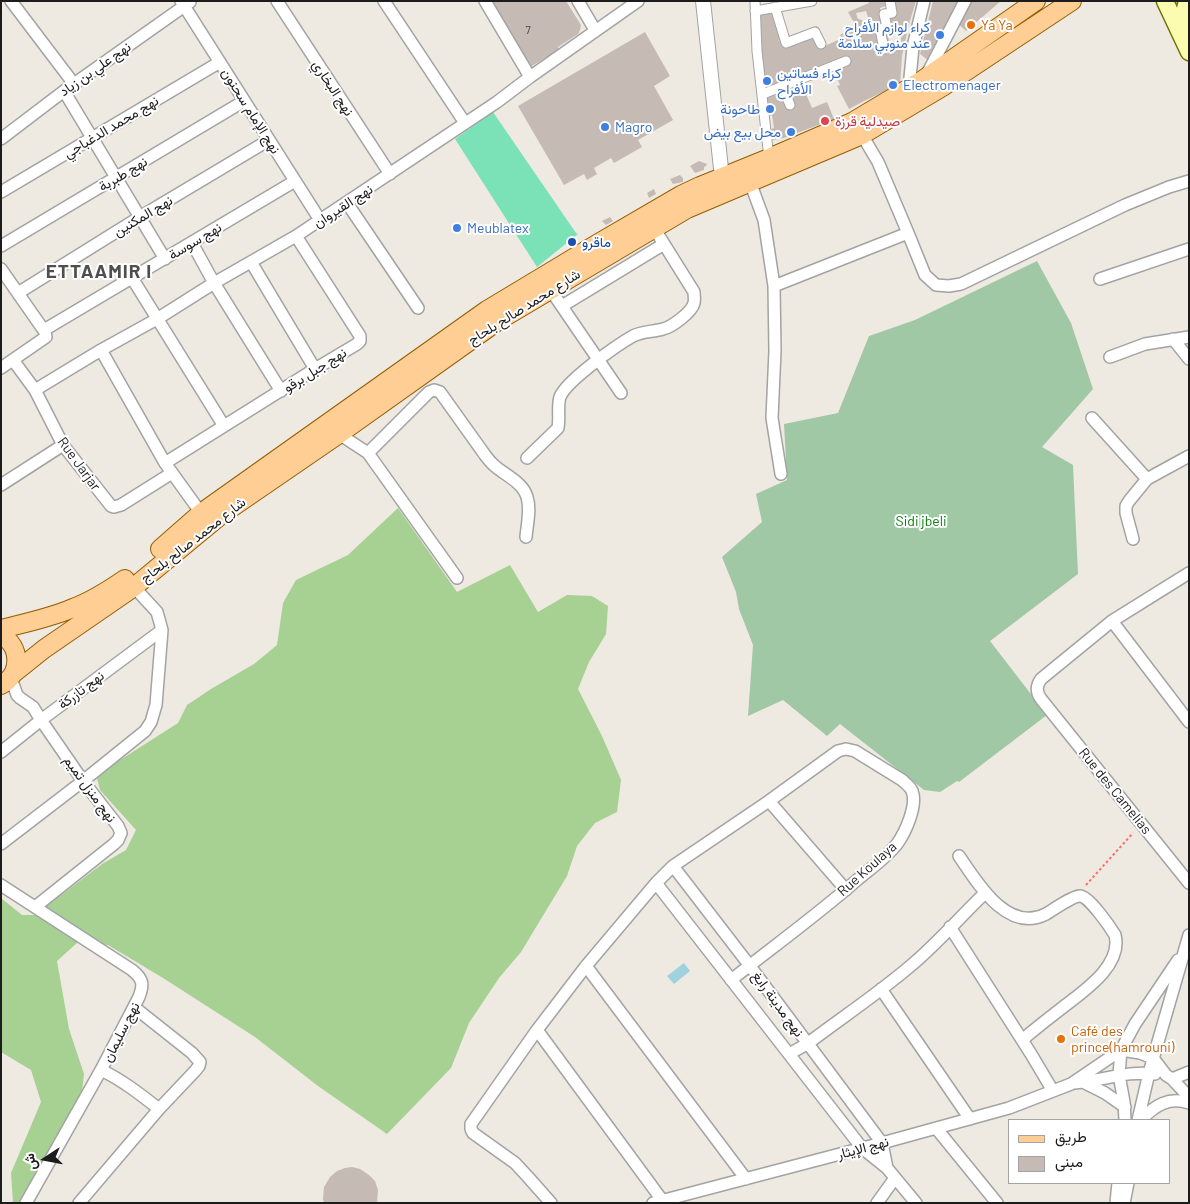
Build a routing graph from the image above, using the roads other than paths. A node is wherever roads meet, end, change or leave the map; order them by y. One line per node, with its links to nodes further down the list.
1 (10, 1): 26 (street)
2 (276, 1): 39 (street, نهج البخاري)
3 (384, 1): 33 (street)
4 (485, 1): 25 (street)
5 (578, 1): 19 (street)
6 (638, 1): 19 (street, نهج القيروان)
7 (703, 1): 41 (street)
8 (812, 1): 18 (street)
9 (890, 1): 21 (street)
10 (924, 1): 27 (street)
11 (965, 1): 27 (street)
12 (1036, 1): 27 (main road, شارع محمد صالح بلحاج)
13 (1072, 1): 34 (main road, شارع محمد صالح بلحاج)
14 (1165, 1): 22 (main road)
15 (1187, 1): 22 (main road)
16 (186, 3): 24 (street, نهج الإمام سحنون); 26 (street, نهج علي بن زياد)
17 (755, 6): 18 (street); 30 (street)
18 (775, 8): 20 (street)
19 (595, 30): 25 (street, نهج القيروان)
20 (821, 44)
21 (884, 49)
22 (1189, 52)
23 (846, 61): 28 (street)
24 (220, 62): 31 (street, نهج الإمام سحنون); 35 (street, نهج محمد الدغباجي)
25 (530, 77): 33 (street, نهج القيروان)
26 (74, 84): 29 (street, نهج علي بن زياد)
27 (916, 84): 38 (main road, شارع محمد صالح بلحاج)
28 (783, 87): 30 (street); 32 (street)
29 (64, 91): 35 (street); 36 (street, نهج علي بن زياد)
30 (763, 94): 38 (street)
31 (244, 101): 37 (street, نهج الإمام سحنون); 40 (street, نهج طبربة)
32 (790, 105)
33 (465, 123): 39 (street, نهج القيروان)
34 (862, 135): 44 (main road, شارع محمد صالح بلحاج); 50 (street)
35 (92, 138): 40 (street); 45 (street, نهج محمد الدغباجي)
36 (1, 139)
37 (269, 140): 42 (street, نهج الإمام سحنون); 47 (street, نهج المكنين)
38 (769, 158): 41 (main road, شارع محمد صالح بلحاج)
39 (390, 174): 46 (street, نهج القيروان)
40 (116, 178): 47 (street); 54 (street, نهج طبربة)
41 (722, 178): 61 (main road, شارع محمد صالح بلحاج)
42 (295, 181): 48 (street, نهج الإمام سحنون); 52 (street, نهج سوسة)
43 (1189, 181): 50 (street)
44 (750, 182): 49 (main road, شارع محمد صالح بلحاج); 63 (street)
45 (1, 192)
46 (348, 203): 48 (street, نهج القيروان); 66 (street)
47 (140, 217): 56 (street); 64 (street, نهج المكنين)
48 (320, 220): 51 (street, نهج القيروان)
49 (654, 228): 53 (street); 61 (main road, شارع محمد صالح بلحاج)
50 (908, 233): 63 (street)
51 (296, 236): 57 (street, نهج القيروان); 77 (street, نهج جبل برقو)
52 (192, 242): 56 (street, نهج سوسة); 62 (street)
53 (664, 244): 65 (street); 73 (street)
54 (1, 246)
55 (1189, 249): 60 (street)
56 (165, 259): 59 (street, نهج سوسة)
57 (251, 262): 62 (street, نهج القيروان); 77 (street)
58 (1, 269): 64 (street)
59 (132, 278): 67 (street); 68 (street, نهج سوسة)
60 (1100, 279)
61 (555, 280): 65 (street); 83 (main road, شارع محمد صالح بلحاج); 92 (main road, شارع محمد صالح بلحاج)
62 (214, 284): 67 (street, نهج القيروان); 79 (street)
63 (774, 286): 89 (street)
64 (18, 293): 68 (street)
65 (562, 306): 73 (street)
66 (418, 308)
67 (157, 319): 71 (street, نهج القيروان); 82 (street)
68 (45, 334): 75 (street, نهج سوسة)
69 (1189, 337): 70 (street)
70 (1173, 339): 72 (street); 74 (street)
71 (101, 350): 78 (street, نهج القيروان); 88 (street)
72 (1110, 357)
73 (598, 359): 80 (street); 87 (street)
74 (1189, 359)
75 (14, 360): 76 (street, نهج سوسة); 78 (street, Rue Jarjar)
76 (1, 368)
77 (315, 369): 79 (street, نهج جبل برقو)
78 (35, 390): 84 (street, Rue Jarjar)
79 (281, 391): 82 (street, نهج جبل برقو)
80 (621, 393)
81 (1092, 418): 90 (street)
82 (224, 426): 88 (street, نهج جبل برقو)
83 (340, 434): 85 (street); 97 (main road, شارع محمد صالح بلحاج)
84 (63, 445): 88 (street, Rue Jarjar); 91 (street)
85 (368, 453): 93 (street); 96 (street)
86 (1189, 456): 90 (street)
87 (527, 458)
88 (168, 468): 92 (street)
89 (782, 474)
90 (1148, 479): 94 (street)
91 (1, 485)
92 (201, 513): 99 (main road, شارع محمد صالح بلحاج)
93 (526, 537)
94 (1133, 539)
95 (1189, 573): 98 (street)
96 (457, 578)
97 (134, 587): 100 (street); 102 (main road, شارع محمد صالح بلحاج)
98 (1112, 622): 104 (street); 111 (street, Rue des Camelias)
99 (1, 629)
100 (162, 630): 103 (street, نهج تازركة); 106 (street)
101 (1, 635): 102 (main road)
102 (6, 682): 103 (street, نهج منزل تميم)
103 (41, 720): 105 (street, نهج تازركة); 106 (street, نهج منزل تميم)
104 (1189, 722)
105 (1, 752)
106 (83, 781): 108 (street); 116 (street, نهج منزل تميم)
107 (770, 801): 110 (street, Rue Koulaya); 114 (street); 114 (street, Rue Koulaya)
108 (1, 844)
109 (959, 856): 115 (street)
110 (673, 866): 112 (street, Rue Koulaya); 121 (street, نهج مدينة رابغ)
111 (1189, 882)
112 (656, 883): 120 (street, Rue Koulaya); 122 (street, نهج مدينة رابغ)
113 (1, 885): 116 (street, نهج سليمان)
114 (846, 890): 121 (street, Rue Koulaya)
115 (985, 893): 117 (street); 126 (street)
116 (35, 907): 124 (street, نهج سليمان)
117 (950, 927): 123 (street); 126 (street)
118 (1189, 935): 119 (street)
119 (1183, 952): 128 (street); 130 (street)
120 (586, 966): 125 (street, Rue Koulaya); 152 (street)
121 (750, 966): 122 (street, Rue Koulaya); 127 (street, نهج مدينة رابغ)
122 (731, 980): 129 (street, نهج مدينة رابغ)
123 (881, 989): 127 (street); 143 (street)
124 (134, 1007): 131 (street, نهج سليمان); 142 (street)
125 (537, 1030): 155 (street); 158 (street, Rue Koulaya)
126 (1022, 1040): 138 (street)
127 (807, 1044): 129 (street); 148 (street, نهج مدينة رابغ)
128 (1121, 1050): 130 (street); 134 (street); 137 (street)
129 (789, 1054): 149 (street, نهج مدينة رابغ)
130 (1153, 1058): 133 (street); 135 (street)
131 (102, 1070): 142 (street); 156 (street, نهج سليمان)
132 (1189, 1072): 135 (street)
133 (1149, 1073): 134 (street); 135 (street); 145 (street)
134 (1119, 1075): 136 (street); 141 (street)
135 (1169, 1077): 139 (street)
136 (1083, 1082): 137 (street); 141 (street)
137 (1070, 1084): 138 (street, نهج الإيثار)
138 (1053, 1091): 143 (street, نهج الإيثار)
139 (1189, 1097)
140 (1189, 1104): 146 (street)
141 (1125, 1106): 144 (street)
142 (159, 1109): 157 (street)
143 (970, 1119): 147 (street, نهج الإيثار)
144 (1125, 1119)
145 (1140, 1119)
146 (1141, 1119)
147 (936, 1128): 148 (street, نهج الإيثار); 161 (street)
148 (882, 1143): 149 (street, نهج الإيثار); 150 (street)
149 (862, 1148): 150 (street, نهج مدينة رابغ); 152 (street, نهج الإيثار)
150 (887, 1168): 151 (street, نهج مدينة رابغ)
151 (896, 1178): 159 (street); 160 (street, نهج مدينة رابغ)
152 (746, 1179): 155 (street, نهج الإيثار)
153 (1118, 1184): 162 (street)
154 (1128, 1184): 163 (street)
155 (658, 1202)
156 (26, 1203)
157 (79, 1203)
158 (551, 1203)
159 (877, 1203)
160 (916, 1203)
161 (997, 1203)
162 (1116, 1203)
163 (1124, 1203)

